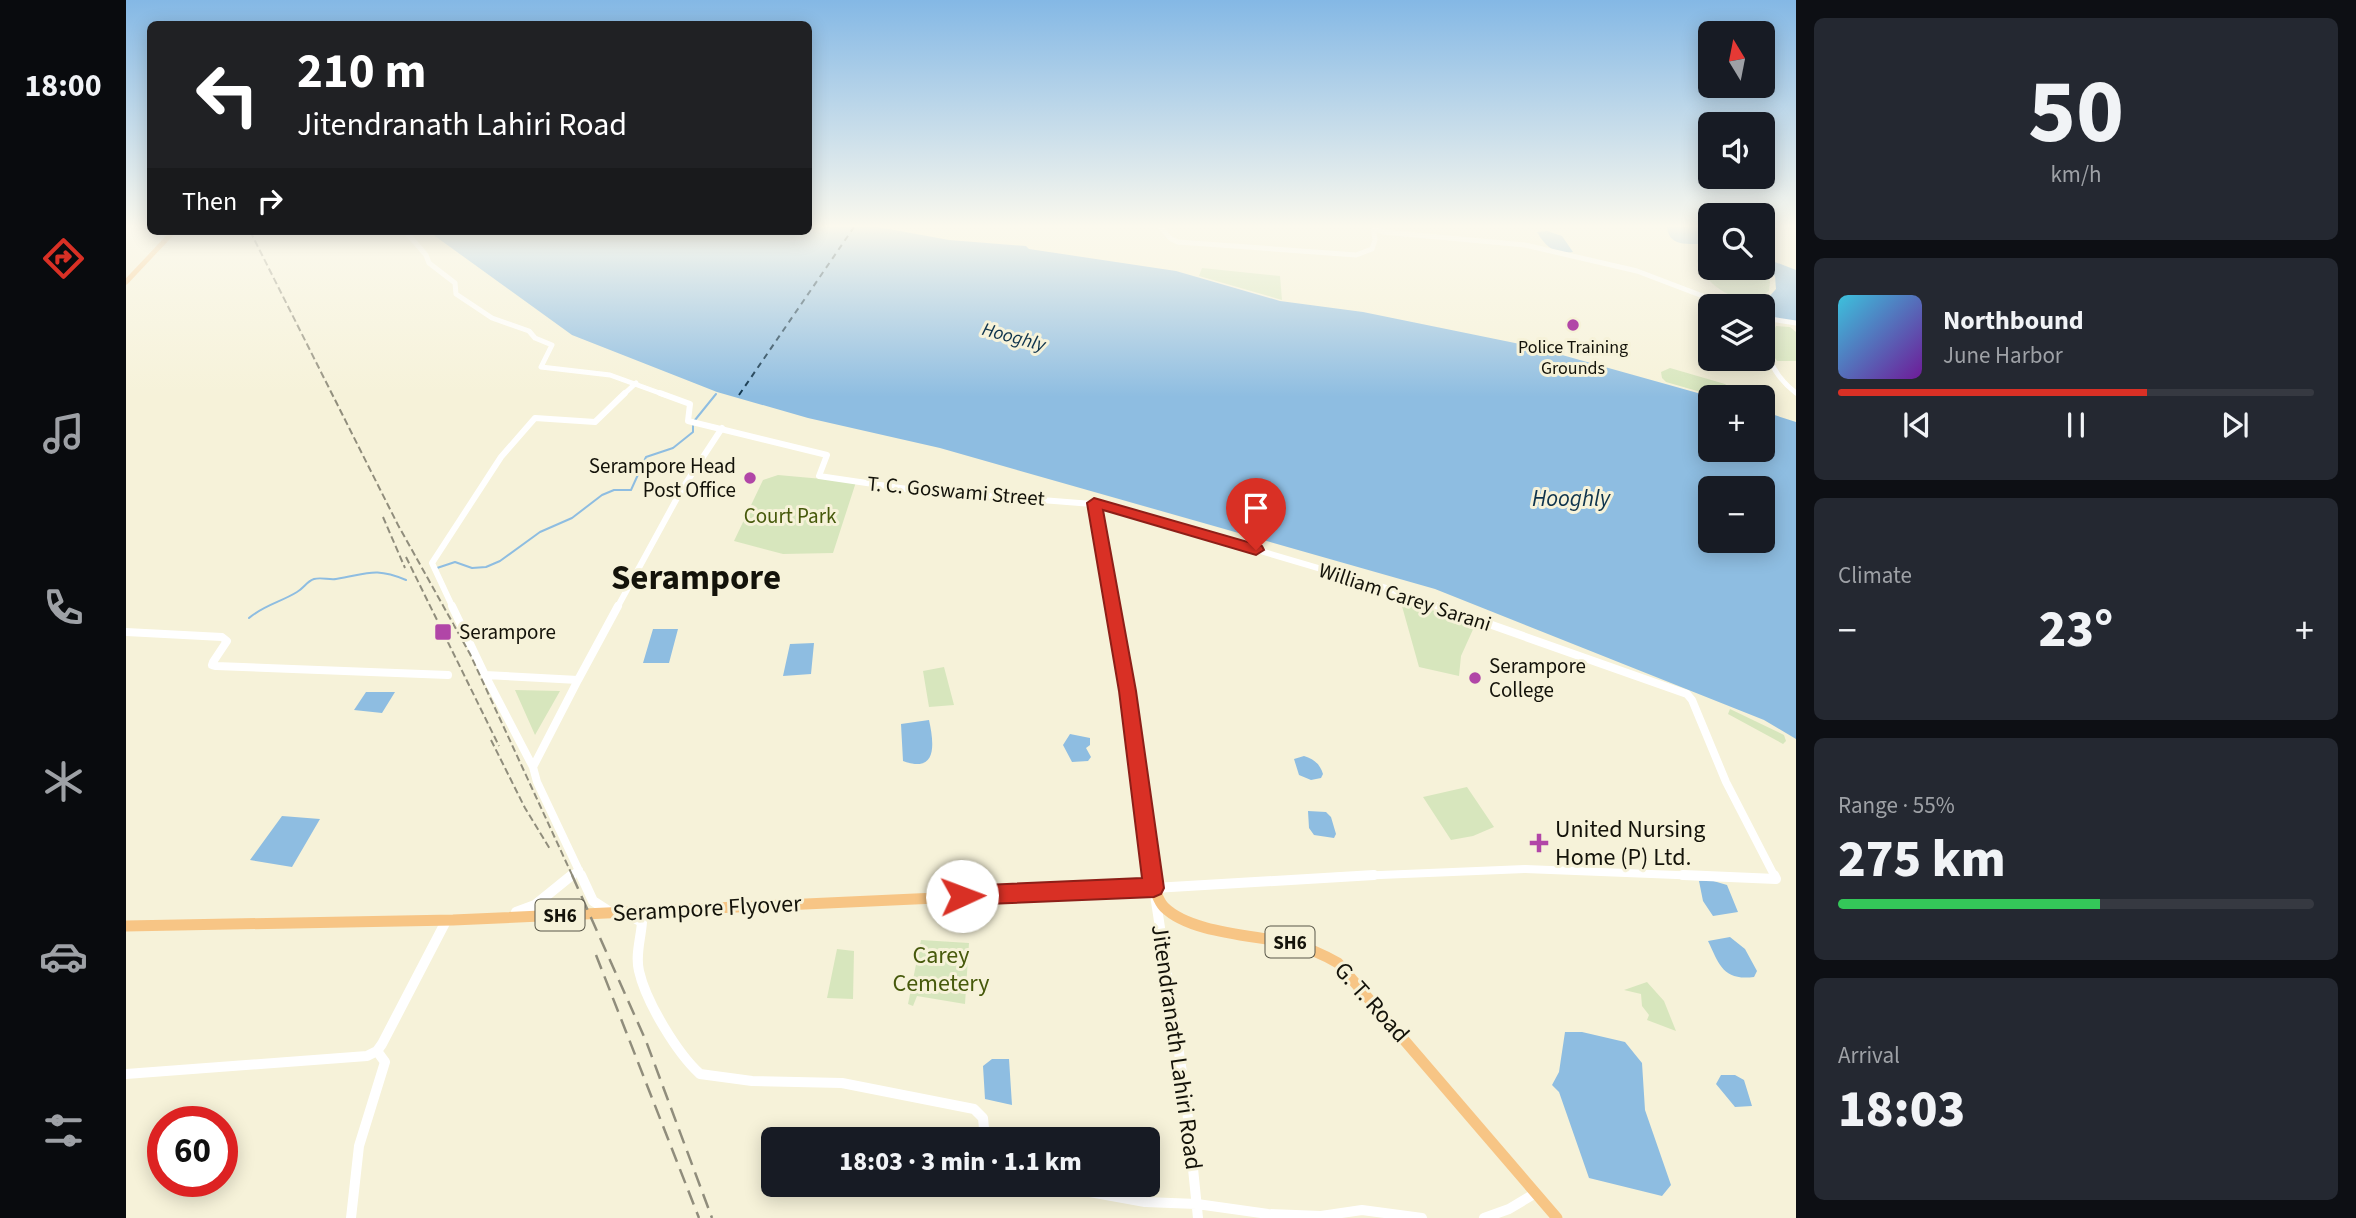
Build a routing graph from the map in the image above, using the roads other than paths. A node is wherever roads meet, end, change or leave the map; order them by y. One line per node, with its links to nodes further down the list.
1 (455, 284): 7 (street)
2 (1671, 284): 3 (street)
3 (1698, 294)
4 (1775, 320): 5 (street)
5 (1796, 323)
6 (1775, 371): 8 (street)
7 (636, 383): 9 (street); 13 (street)
8 (1796, 393)
9 (722, 428): 10 (street, T. C. Goswami Street); 14 (street)
10 (1094, 503): 17 (street, Jitendranath Lahiri Road); 17 (street, William Carey Sarani)
11 (126, 632): 12 (street)
12 (448, 675)
13 (485, 675): 14 (street); 15 (street)
14 (578, 680): 15 (street)
15 (533, 767): 16 (street)
16 (579, 870): 19 (street); 23 (street)
17 (1154, 888): 19 (main road, Serampore Flyover / SH6); 24 (main road, G. T. Road / SH6); 26 (street, Jitendranath Lahiri Road)
18 (445, 923): 21 (street)
19 (201, 925): 20 (main road, SH6)
20 (126, 926)
21 (377, 1051): 22 (street); 27 (street)
22 (126, 1074)
23 (984, 1127)
24 (1534, 1194): 30 (street); 31 (main road, G. T. Road / SH6)
25 (1117, 1197): 26 (street)
26 (1197, 1205): 28 (street, Jitendranath Lahiri Road); 29 (street)
27 (351, 1218)
28 (1198, 1218)
29 (1422, 1218)
30 (1484, 1218)
31 (1557, 1218)

